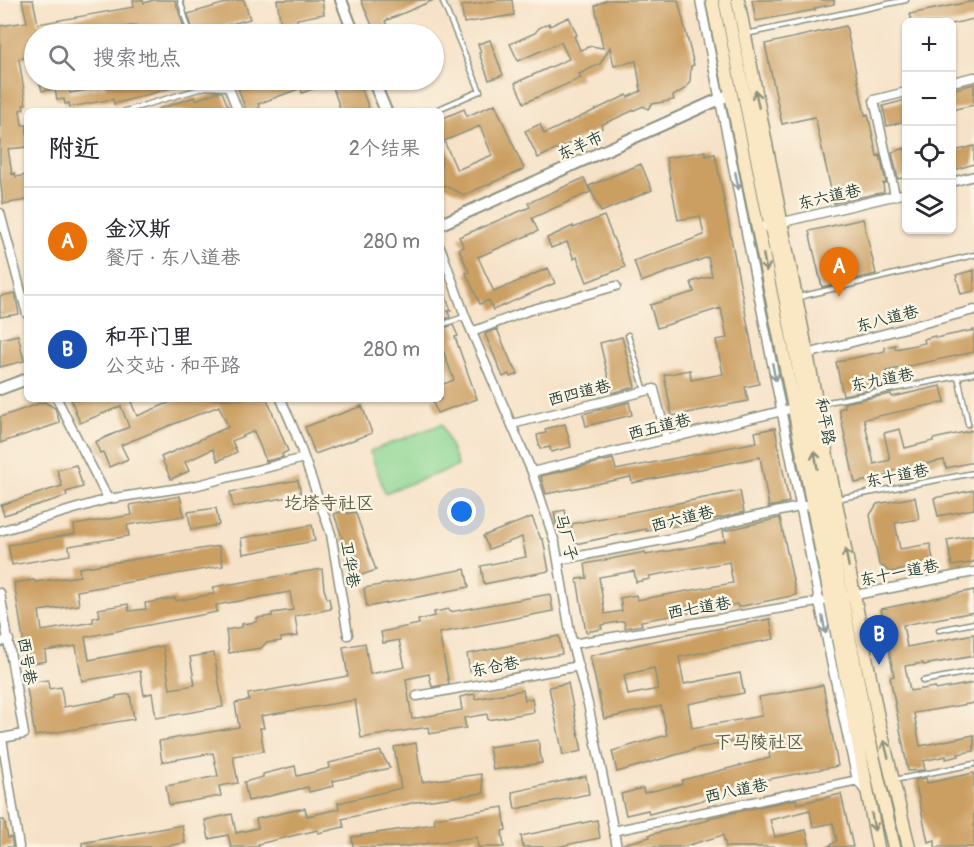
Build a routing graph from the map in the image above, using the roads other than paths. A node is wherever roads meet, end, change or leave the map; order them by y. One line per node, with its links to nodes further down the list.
1 (180, 0): 9 (lane)
2 (341, 0): 10 (street)
3 (441, 0): 22 (lane)
4 (700, 0): 18 (street)
5 (712, 0): 18 (main road, 和平路)
6 (725, 0): 29 (main road, 和平路)
7 (738, 0): 11 (main road)
8 (906, 0): 11 (lane)
9 (187, 24)
10 (350, 24)
11 (744, 35): 29 (main road, one-way to 11)
12 (974, 77): 13 (street)
13 (956, 81)
14 (196, 90): 19 (lane)
15 (230, 90): 20 (street)
16 (377, 90): 21 (street)
17 (902, 93): 26 (street)
18 (726, 97): 28 (street, 东羊市); 30 (main road, 和平路); 49 (street, one-way to 49)
19 (135, 108)
20 (237, 108)
21 (385, 108)
22 (441, 108)
23 (974, 176): 24 (street)
24 (956, 181)
25 (902, 194): 26 (street, 东六道巷)
26 (895, 195): 29 (street, 东六道巷)
27 (0, 213): 35 (street)
28 (444, 223)
29 (776, 224): 30 (street, 东六道巷); 34 (main road); 49 (main road, 和平路)
30 (758, 228): 49 (main road, 和平路, one-way to 49)
31 (974, 255): 34 (lane)
32 (444, 257): 37 (street, 马厂子)
33 (616, 286): 39 (street)
34 (795, 298): 41 (main road)
35 (24, 304)
36 (974, 310): 41 (street, 东八道巷)
37 (465, 316): 38 (lane); 39 (street, 马厂子)
38 (444, 324)
39 (472, 332): 50 (street, 马厂子)
40 (628, 335): 46 (lane)
41 (807, 354): 49 (main road)
42 (974, 373): 43 (lane, 东九道巷)
43 (958, 376): 49 (lane, 东九道巷); 51 (lane)
44 (24, 380): 45 (street)
45 (0, 389)
46 (645, 391): 50 (street, 西四道巷); 52 (street, 西四道巷)
47 (59, 402): 56 (street)
48 (281, 402): 53 (street, 卫华巷)
49 (800, 407): 52 (street, 西五道巷); 57 (main road, 和平路); 57 (main road, one-way to 49)
50 (512, 424): 54 (street, 马厂子)
51 (968, 424)
52 (667, 440): 54 (street, 西五道巷)
53 (304, 458): 56 (street); 65 (street, 卫华巷)
54 (532, 472): 59 (street, 马厂子)
55 (974, 473): 57 (lane, 东十道巷)
56 (108, 498): 58 (street)
57 (818, 503): 59 (street, 西六道巷); 62 (main road, 和平路); 62 (main road, one-way to 57)
58 (0, 531)
59 (559, 560): 67 (street, 马厂子)
60 (974, 572): 62 (street, 东十一道巷)
61 (0, 593): 66 (street, 西号巷)
62 (836, 599): 67 (street, 西七道巷); 73 (main road, 和平路, one-way to 73); 74 (main road, one-way to 62); 79 (main road, 和平路)
63 (974, 623): 64 (lane)
64 (939, 630)
65 (348, 635)
66 (5, 641): 76 (street, 西号巷)
67 (572, 644): 68 (street, 马厂子)
68 (579, 666): 71 (street, 东仓巷); 75 (street, 马厂子)
69 (974, 671): 70 (lane)
70 (923, 681)
71 (417, 696)
72 (974, 764): 74 (lane)
73 (861, 779): 75 (street, 西八道巷); 78 (main road, 和平路, one-way to 78)
74 (894, 780): 80 (main road)
75 (614, 831): 77 (street, 马厂子)
76 (20, 847)
77 (617, 847)
78 (878, 847)
79 (894, 847)
80 (909, 847)

